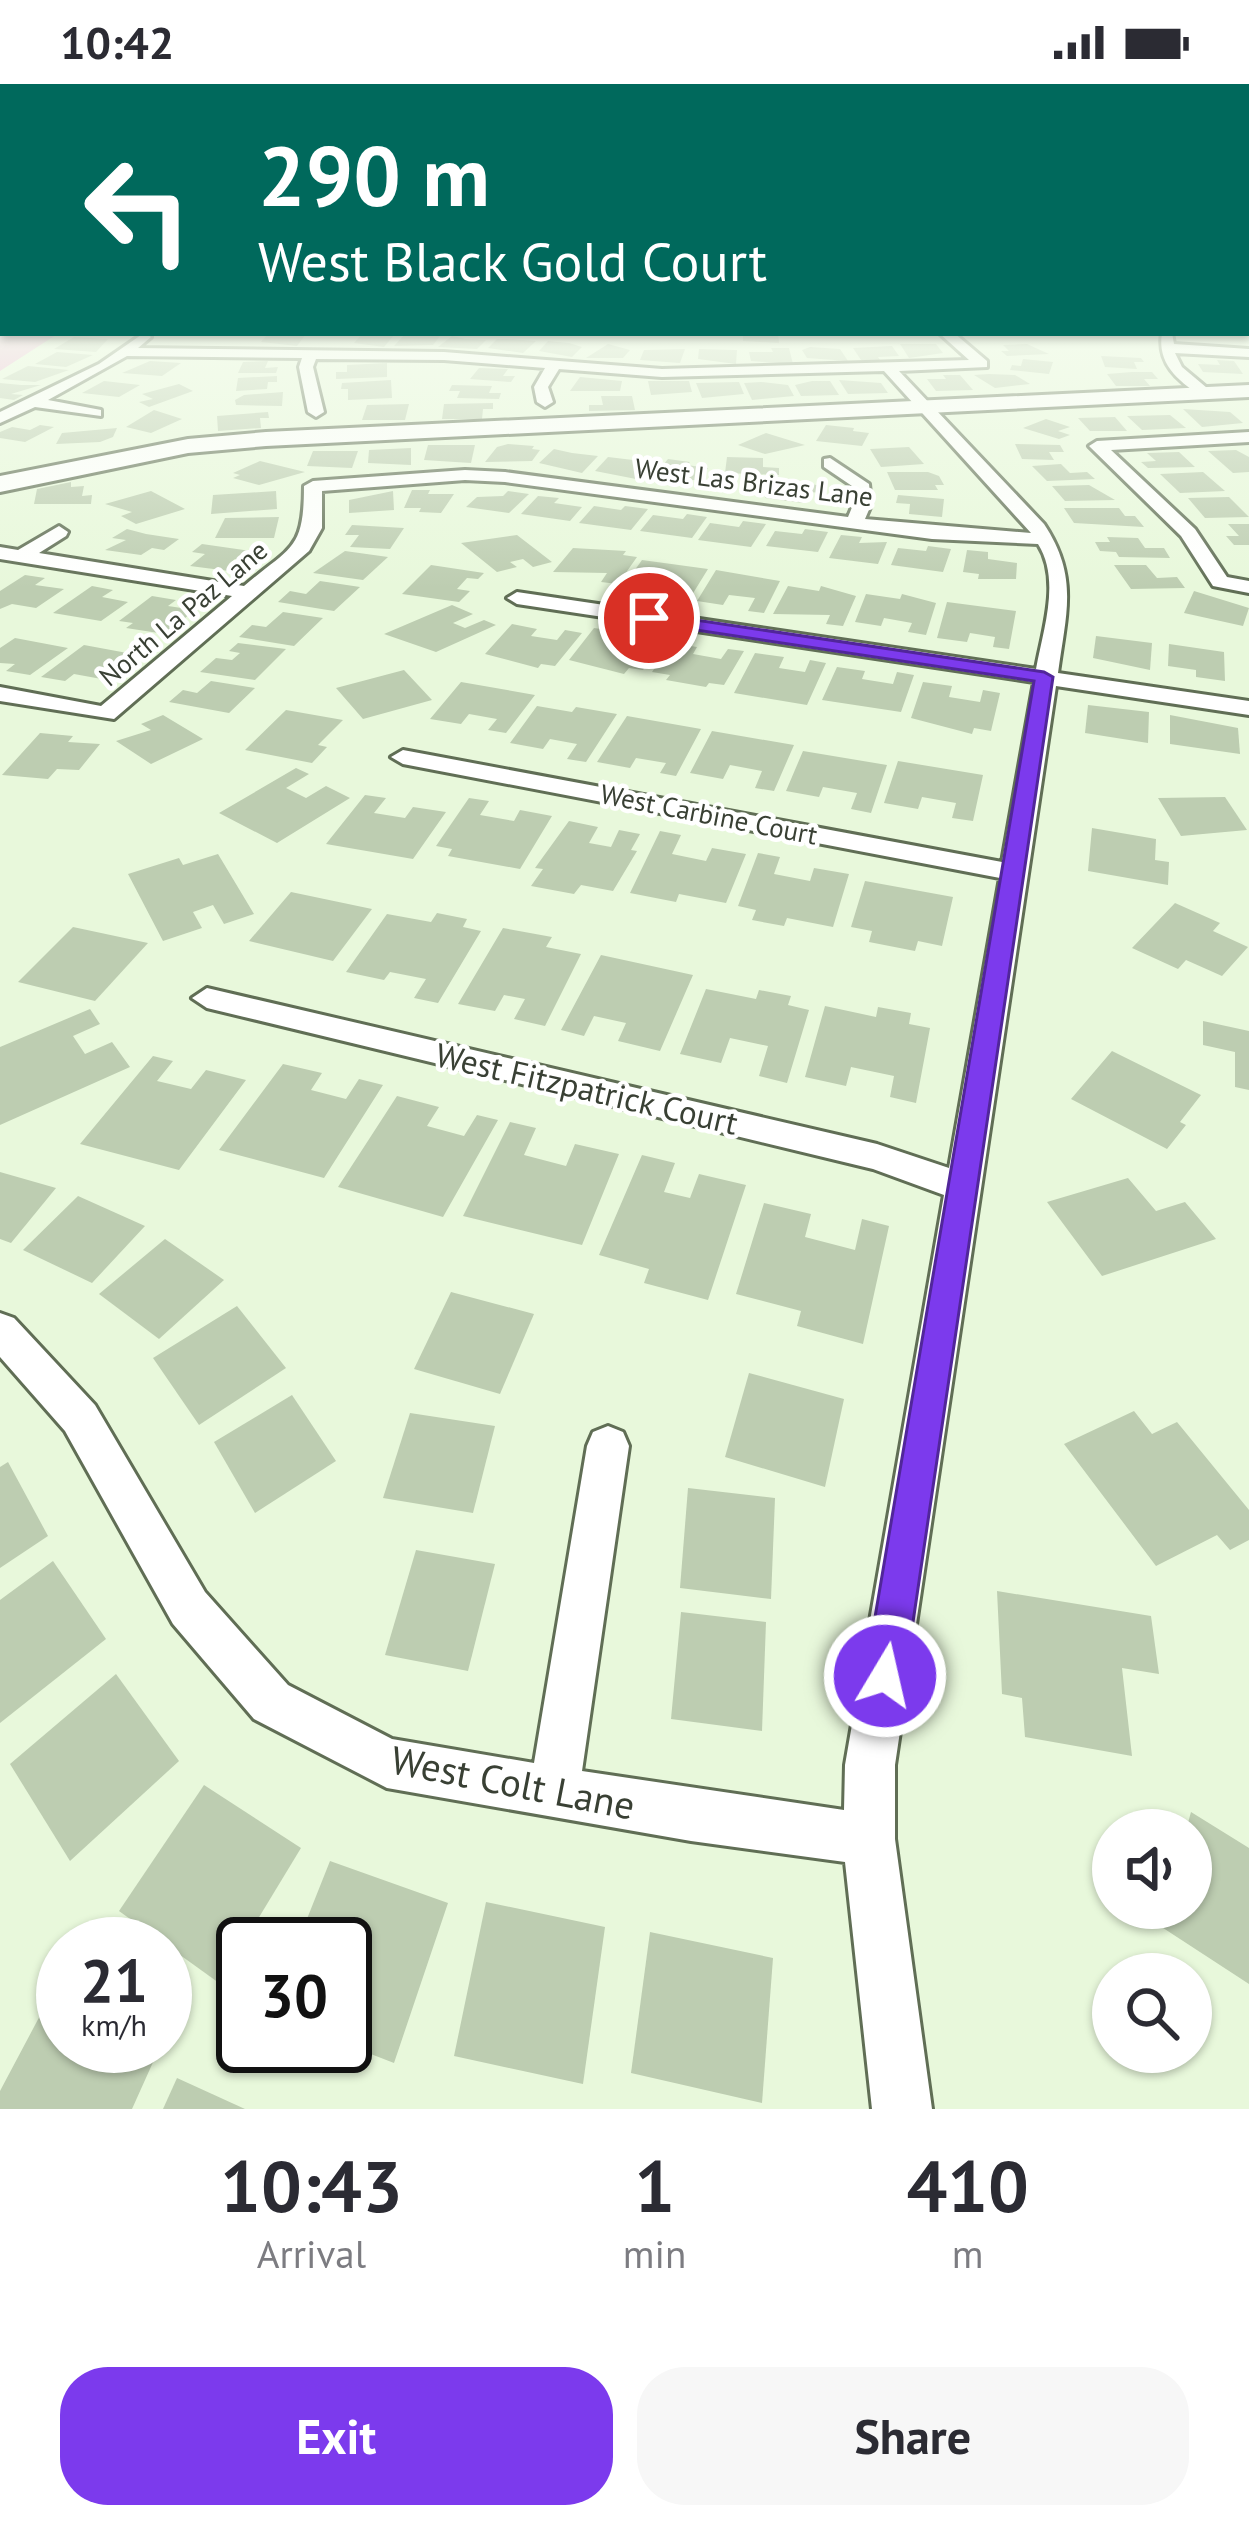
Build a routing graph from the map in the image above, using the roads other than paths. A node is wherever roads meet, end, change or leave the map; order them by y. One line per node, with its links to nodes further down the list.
1 (43, 400): 5 (street)
2 (313, 400): 7 (street)
3 (920, 400): 6 (street)
4 (1066, 400): 6 (street)
5 (37, 403): 8 (street); 9 (street)
6 (926, 406): 12 (street); 16 (street)
7 (316, 412)
8 (96, 413)
9 (0, 418)
10 (1249, 437): 18 (street)
11 (830, 463): 14 (street)
12 (0, 484)
13 (314, 486): 14 (street, West Las Brizas Lane); 19 (street, North La Paz Lane)
14 (855, 522): 16 (street, West Las Brizas Lane)
15 (59, 532): 17 (street)
16 (1044, 539): 21 (street)
17 (10, 555): 19 (street)
18 (1249, 587)
19 (251, 593): 22 (street, North La Paz Lane)
20 (517, 598): 21 (street)
21 (1044, 677): 23 (street); 25 (street)
22 (0, 694)
23 (1249, 708)
24 (403, 757): 25 (street, West Carbine Court)
25 (1014, 872): 27 (street)
26 (207, 998): 27 (street, West Fitzpatrick Court)
27 (965, 1188): 31 (street)
28 (0, 1330): 30 (street, West Colt Lane)
29 (608, 1446): 30 (street)
30 (554, 1792): 31 (street, West Colt Lane)
31 (869, 1839): 32 (street)
32 (902, 2109)

